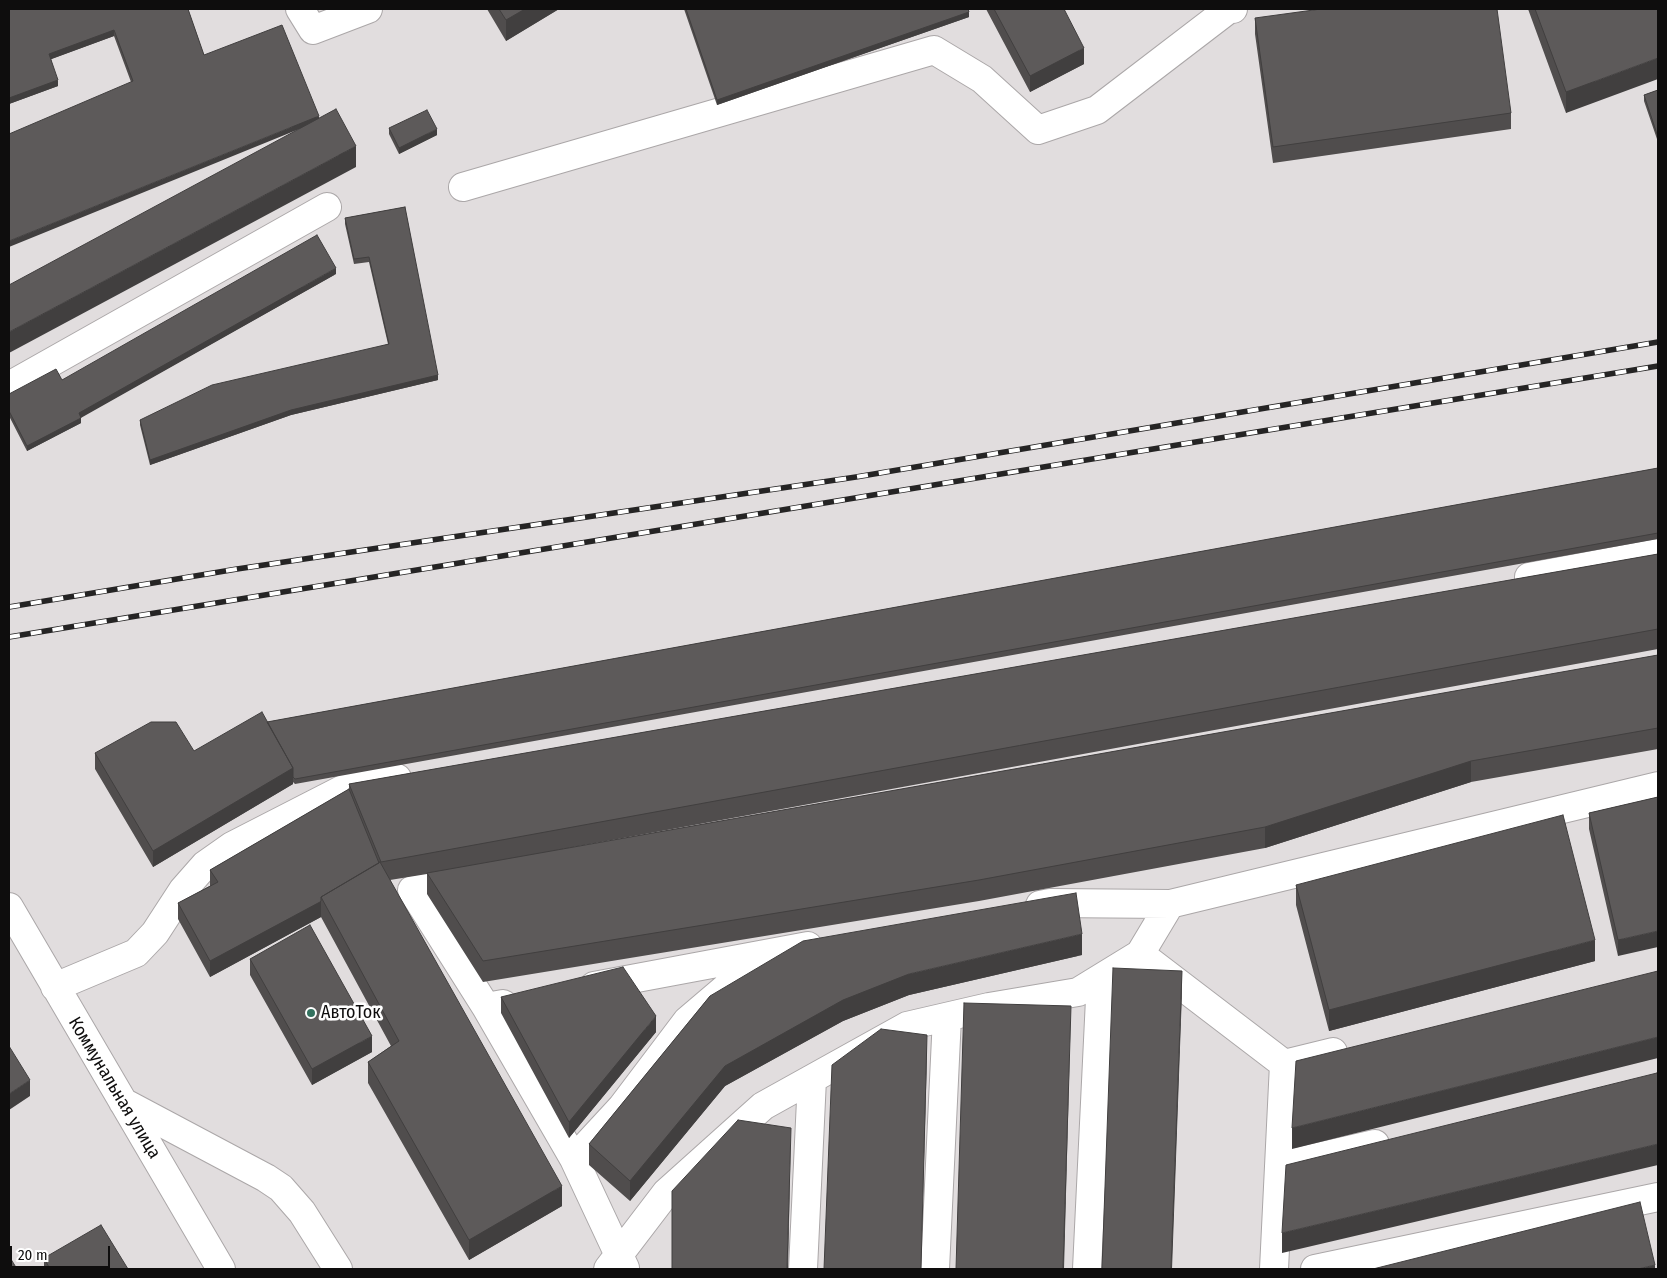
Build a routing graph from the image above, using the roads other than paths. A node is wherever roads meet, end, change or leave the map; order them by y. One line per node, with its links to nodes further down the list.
1 (300, 9): 2 (street)
2 (368, 9)
3 (1233, 9): 4 (street)
4 (463, 187)
5 (327, 207): 6 (street)
6 (9, 386)
7 (1658, 553): 8 (street)
8 (1501, 583)
9 (421, 774): 19 (street)
10 (1658, 786): 12 (street)
11 (490, 876): 22 (street)
12 (1170, 904): 14 (street); 17 (street)
13 (9, 907): 19 (street, Коммунальная улица)
14 (1012, 911)
15 (836, 942): 16 (street)
16 (808, 946): 20 (street); 29 (street)
17 (1140, 954): 18 (street); 25 (street)
18 (1101, 978): 23 (street); 37 (street)
19 (55, 987): 27 (street, Коммунальная улица)
20 (574, 990)
21 (525, 999): 22 (street)
22 (486, 1007): 29 (street)
23 (947, 1017): 26 (street); 36 (street)
24 (1360, 1046): 25 (street)
25 (1284, 1064): 30 (street)
26 (812, 1078): 32 (street); 35 (street)
27 (122, 1102): 33 (street, Коммунальная улица); 34 (street)
28 (1396, 1140): 30 (street)
29 (574, 1159): 32 (street)
30 (1279, 1166): 38 (street)
31 (1658, 1197): 39 (street)
32 (618, 1264)
33 (221, 1269)
34 (338, 1269)
35 (802, 1269)
36 (935, 1269)
37 (1087, 1269)
38 (1274, 1269)
39 (1315, 1269)

